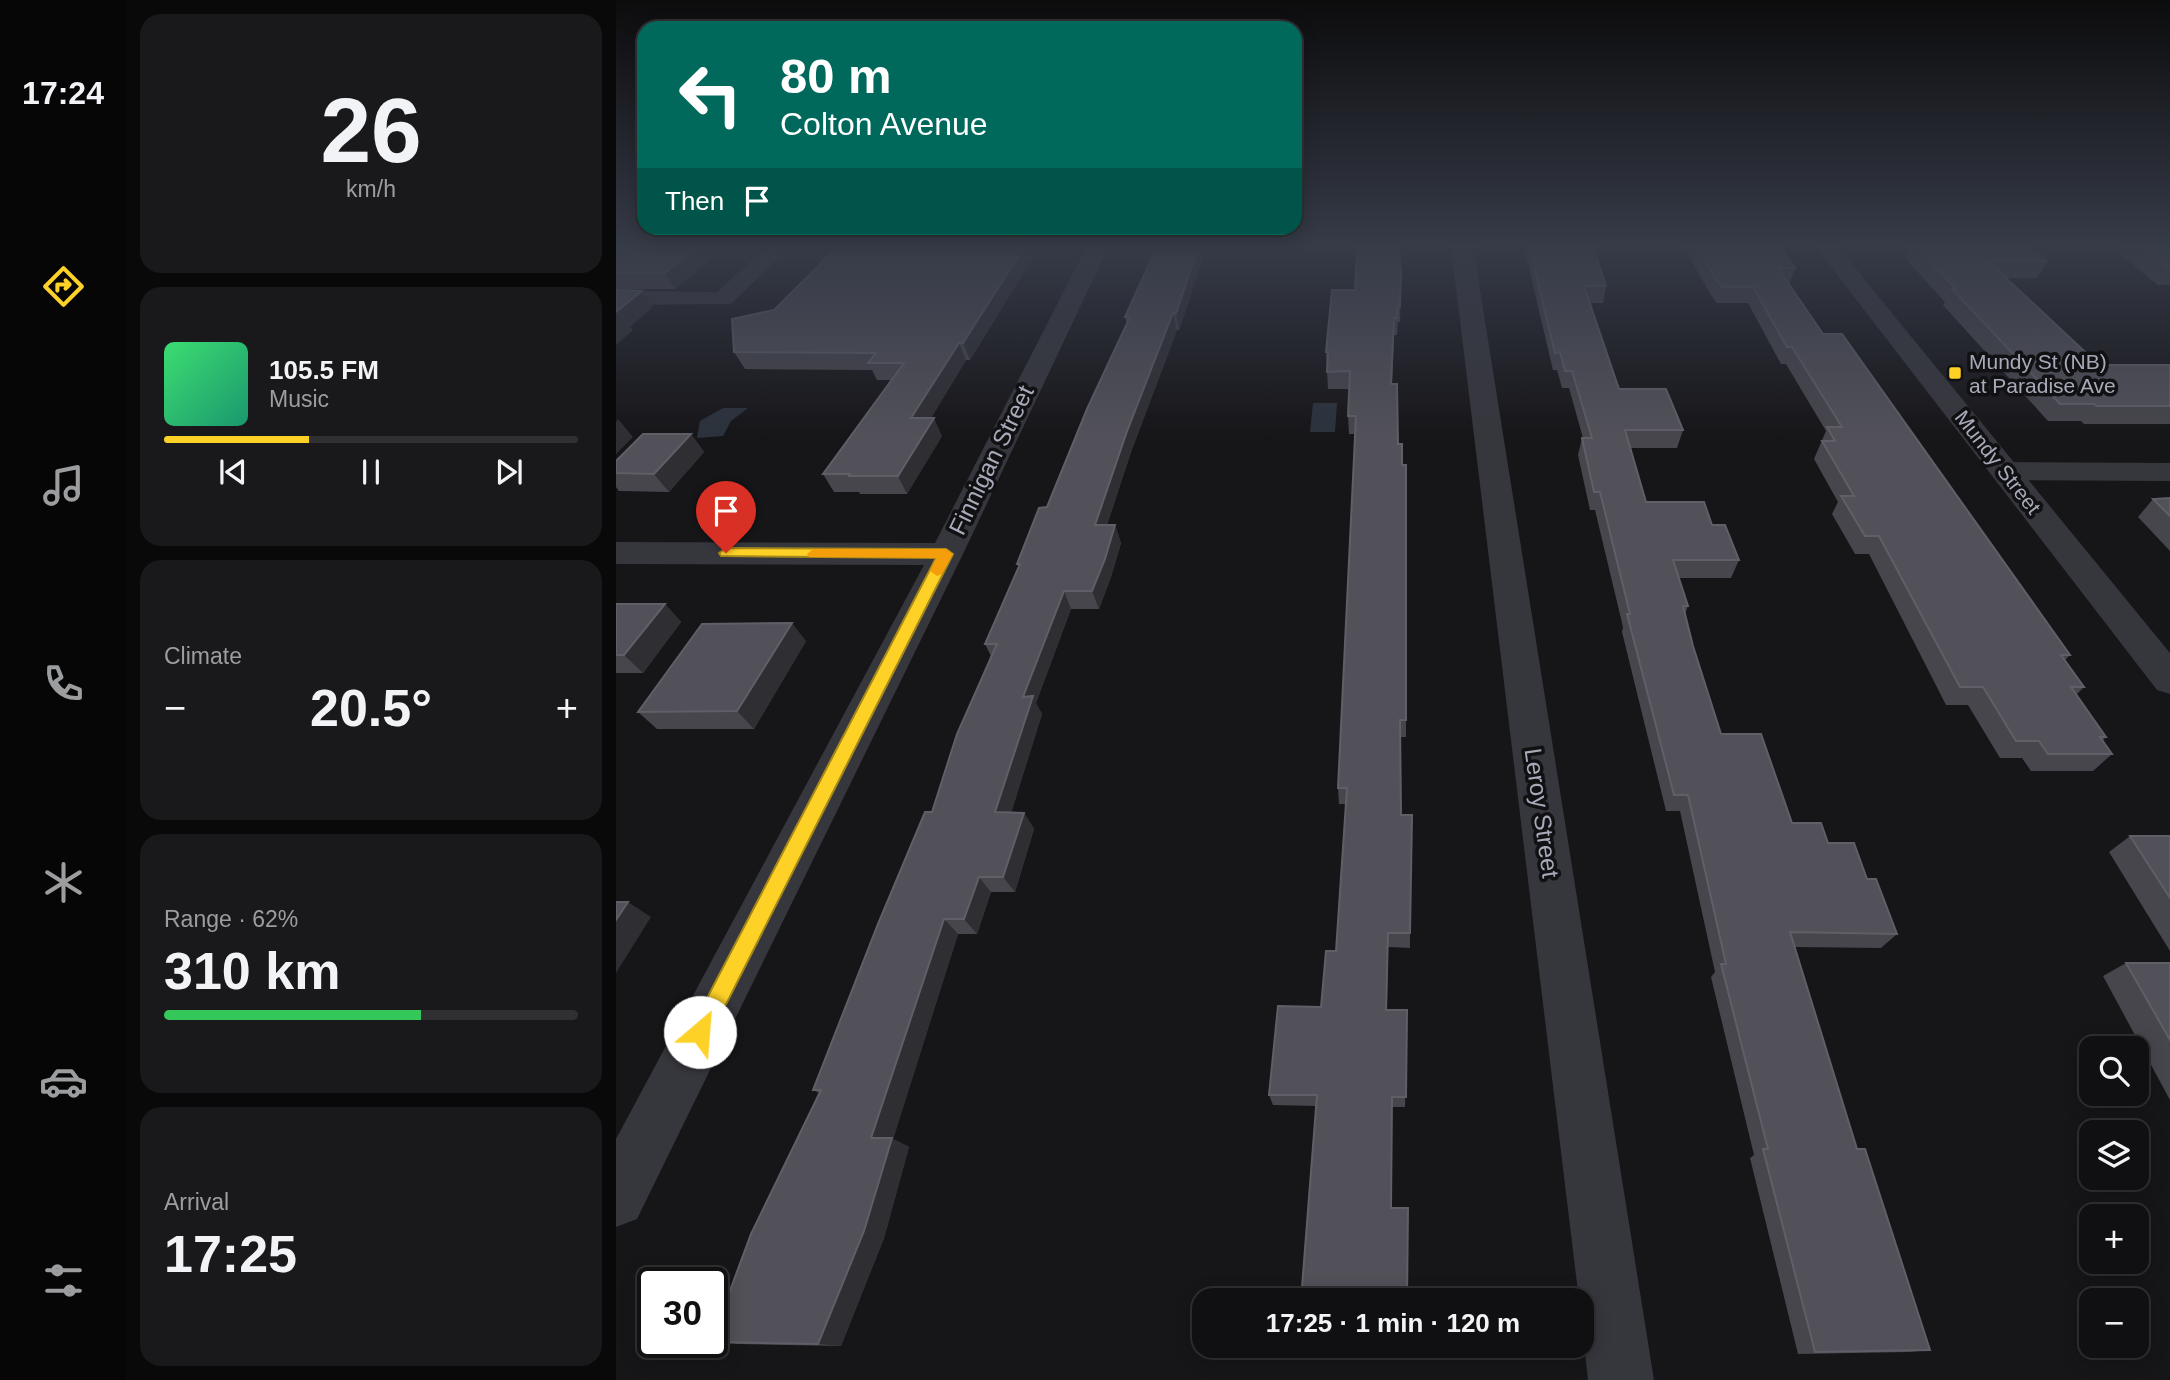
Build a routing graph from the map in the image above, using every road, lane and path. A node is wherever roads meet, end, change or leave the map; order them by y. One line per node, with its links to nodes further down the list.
1 (1066, 310): 7 (street, Finnigan Street)
2 (1470, 310): 10 (street, Leroy Street)
3 (1878, 310): 4 (street, Mundy Street)
4 (2006, 471): 5 (street); 8 (street, Mundy Street)
5 (2170, 472)
6 (616, 553): 7 (street)
7 (946, 554): 9 (street, Finnigan Street)
8 (2170, 680)
9 (616, 1198)
10 (1620, 1380)

